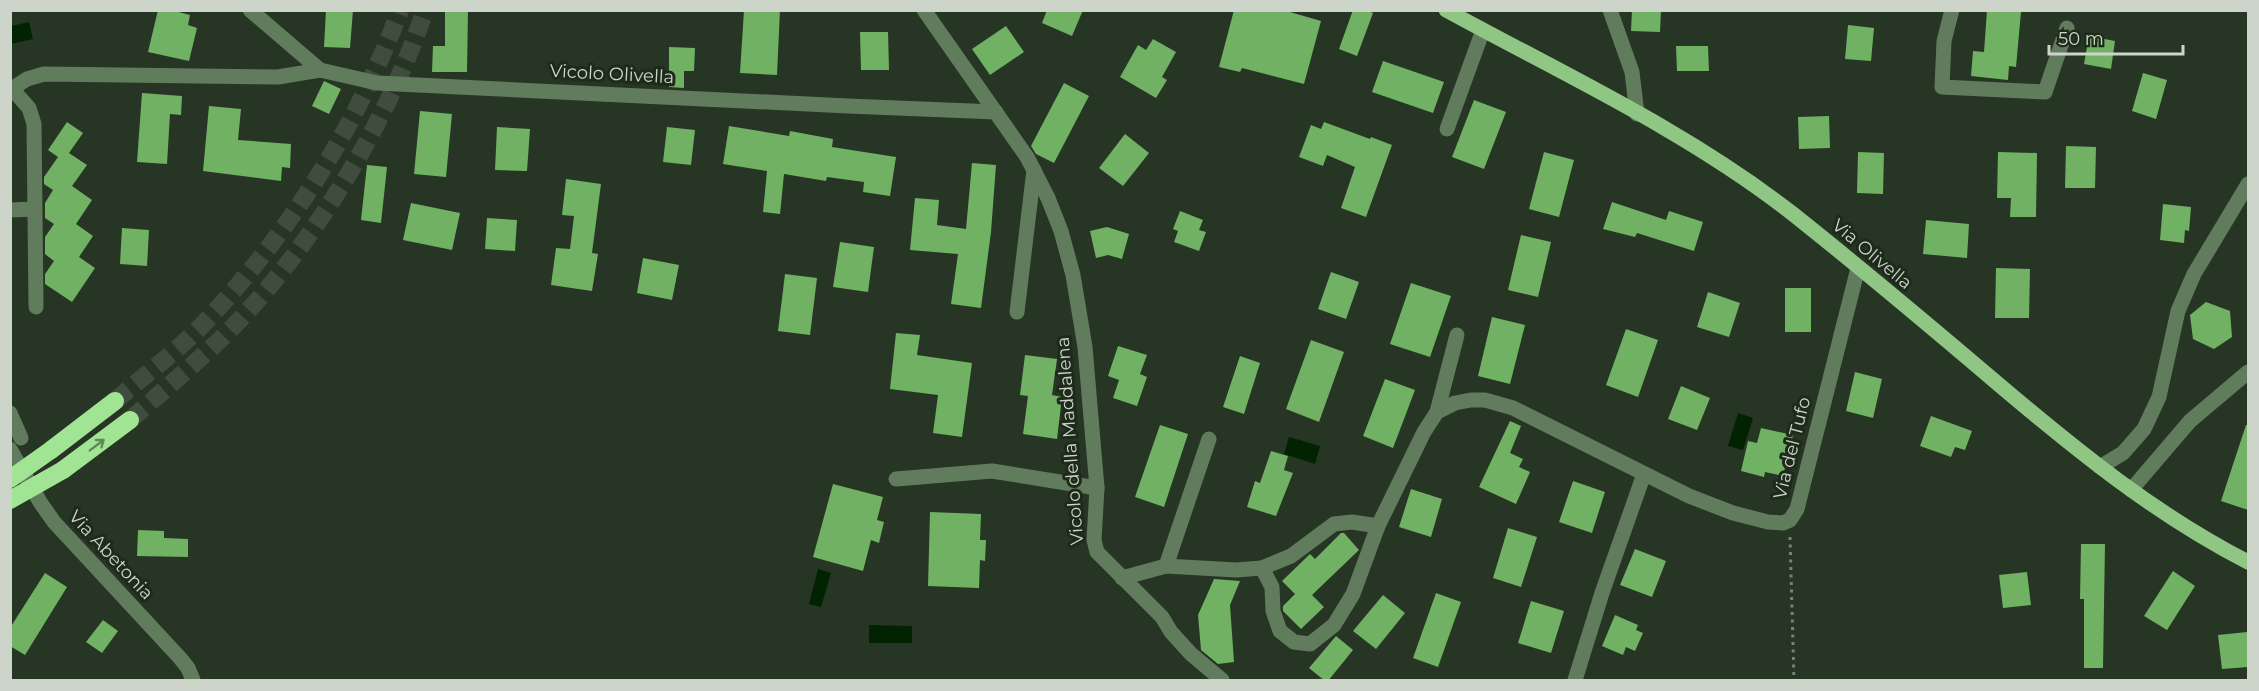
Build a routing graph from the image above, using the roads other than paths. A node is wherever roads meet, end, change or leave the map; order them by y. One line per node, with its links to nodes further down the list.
1 (250, 10): 8 (street, Vicolo Olivella)
2 (924, 10): 10 (street, Vicolo della Maddalena)
3 (1446, 10): 7 (main road, Via Olivella)
4 (1610, 10): 11 (street)
5 (1952, 10): 6 (street)
6 (2067, 28)
7 (1483, 30): 11 (main road, Via Olivella); 12 (street)
8 (320, 70): 9 (street); 10 (street, Vicolo Olivella)
9 (12, 90): 15 (street)
10 (996, 112): 13 (street, Vicolo della Maddalena)
11 (1637, 114): 17 (main road, Via Olivella)
12 (1447, 129)
13 (1034, 170): 19 (street); 33 (street, Vicolo della Maddalena)
14 (2248, 184): 29 (street)
15 (35, 209): 16 (street); 18 (street)
16 (10, 210)
17 (1858, 268): 29 (main road, Via Olivella); 30 (street, Via del Tufo)
18 (36, 307)
19 (1017, 312)
20 (1457, 335): 23 (street)
21 (2248, 372): 34 (street)
22 (116, 401): 31 (highway, bridge)
23 (1437, 412): 30 (street, Via del Tufo); 36 (street)
24 (10, 413): 26 (street)
25 (130, 420): 35 (highway, one-way to 25, bridge)
26 (21, 438)
27 (1209, 439): 38 (street)
28 (10, 450): 41 (street, Via Abetonia)
29 (2100, 467): 34 (main road, Via Olivella)
30 (1644, 474): 43 (street)
31 (10, 479)
32 (896, 479): 33 (street)
33 (1096, 488): 40 (street, Vicolo della Maddalena)
34 (2131, 490): 37 (main road, Via Olivella)
35 (10, 500)
36 (1378, 526): 39 (street); 39 (street)
37 (2248, 562)
38 (1166, 566): 39 (street); 40 (street)
39 (1262, 568)
40 (1122, 578): 42 (street, Vicolo della Maddalena)
41 (193, 681)
42 (1222, 681)
43 (1575, 681)

